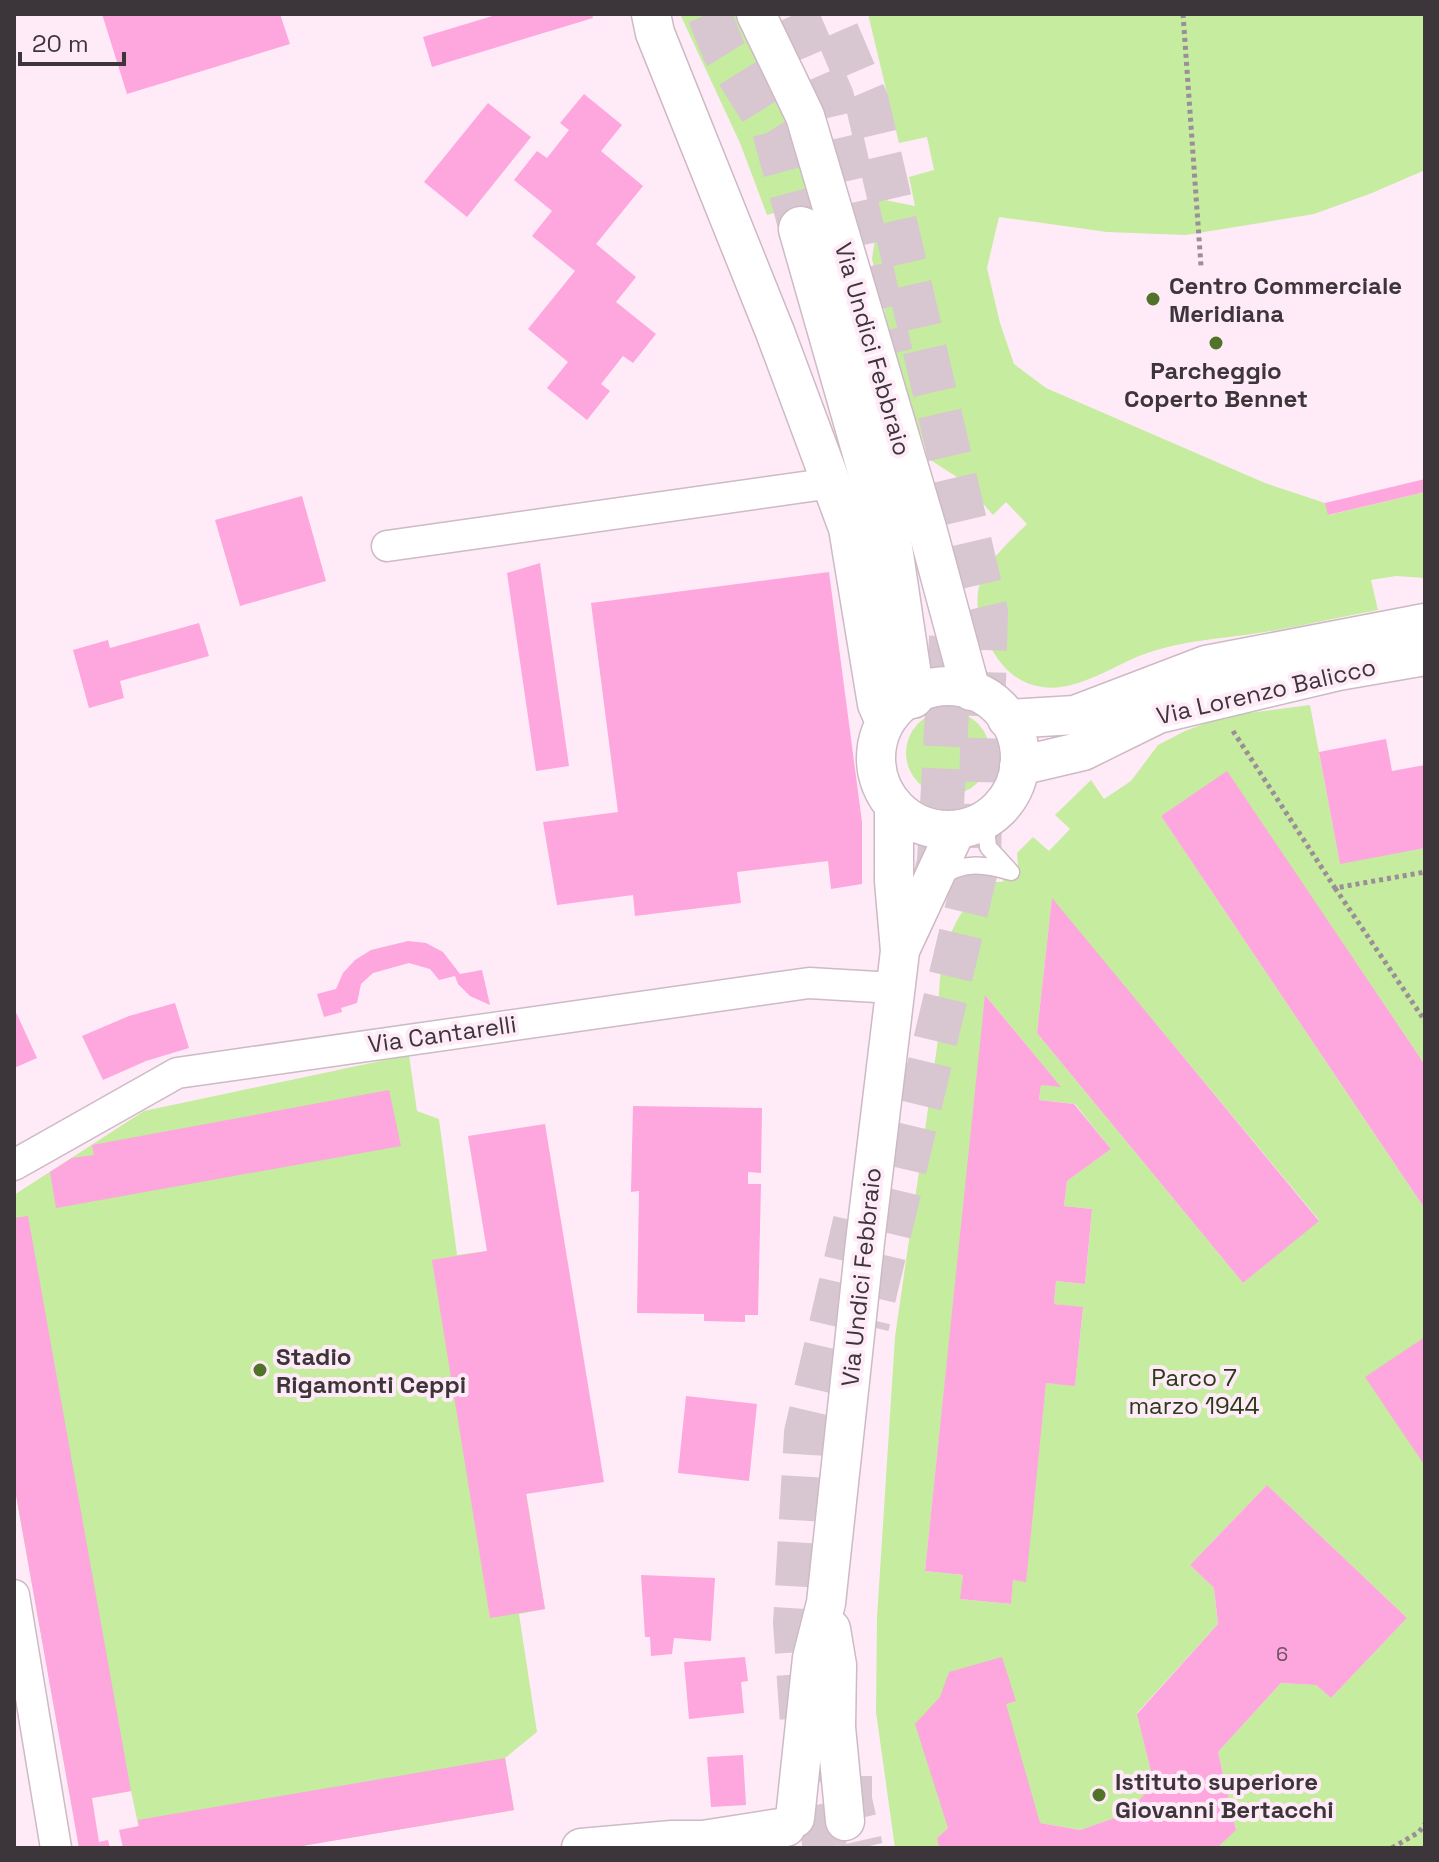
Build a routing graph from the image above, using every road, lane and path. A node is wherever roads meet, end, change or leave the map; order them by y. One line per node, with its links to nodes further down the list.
1 (651, 14): 6 (street)
2 (756, 14): 10 (street, Via Undici Febbraio)
3 (1183, 14): 5 (path)
4 (801, 229): 12 (highway)
5 (1201, 266)
6 (832, 483): 7 (street); 12 (street)
7 (387, 546)
8 (1425, 623): 13 (street, Via Lorenzo Balicco)
9 (1425, 656): 11 (street, Via Lorenzo Balicco)
10 (971, 691): 12 (street); 13 (street)
11 (1215, 699): 14 (street, Via Lorenzo Balicco); 19 (path)
12 (899, 709): 15 (street, Via Undici Febbraio)
13 (1007, 719): 14 (street)
14 (1019, 766): 16 (street, Via Undici Febbraio)
15 (894, 806): 16 (street); 20 (street, Via Undici Febbraio)
16 (970, 824): 18 (street, Via Undici Febbraio); 18 (lane)
17 (1425, 872): 19 (path)
18 (930, 886): 20 (street, Via Undici Febbraio)
19 (1335, 888): 22 (path)
20 (900, 951): 21 (street, Via Undici Febbraio)
21 (894, 988): 23 (street, Via Cantarelli); 25 (street, Via Undici Febbraio)
22 (1425, 1021)
23 (14, 1165)
24 (14, 1595): 30 (street)
25 (826, 1603): 27 (street, Via Undici Febbraio); 28 (street, Via Undici Febbraio)
26 (1425, 1824): 32 (path)
27 (787, 1831): 28 (street, Via Undici Febbraio); 29 (street)
28 (851, 1835)
29 (713, 1845): 31 (street)
30 (56, 1848)
31 (581, 1848)
32 (1392, 1848)

